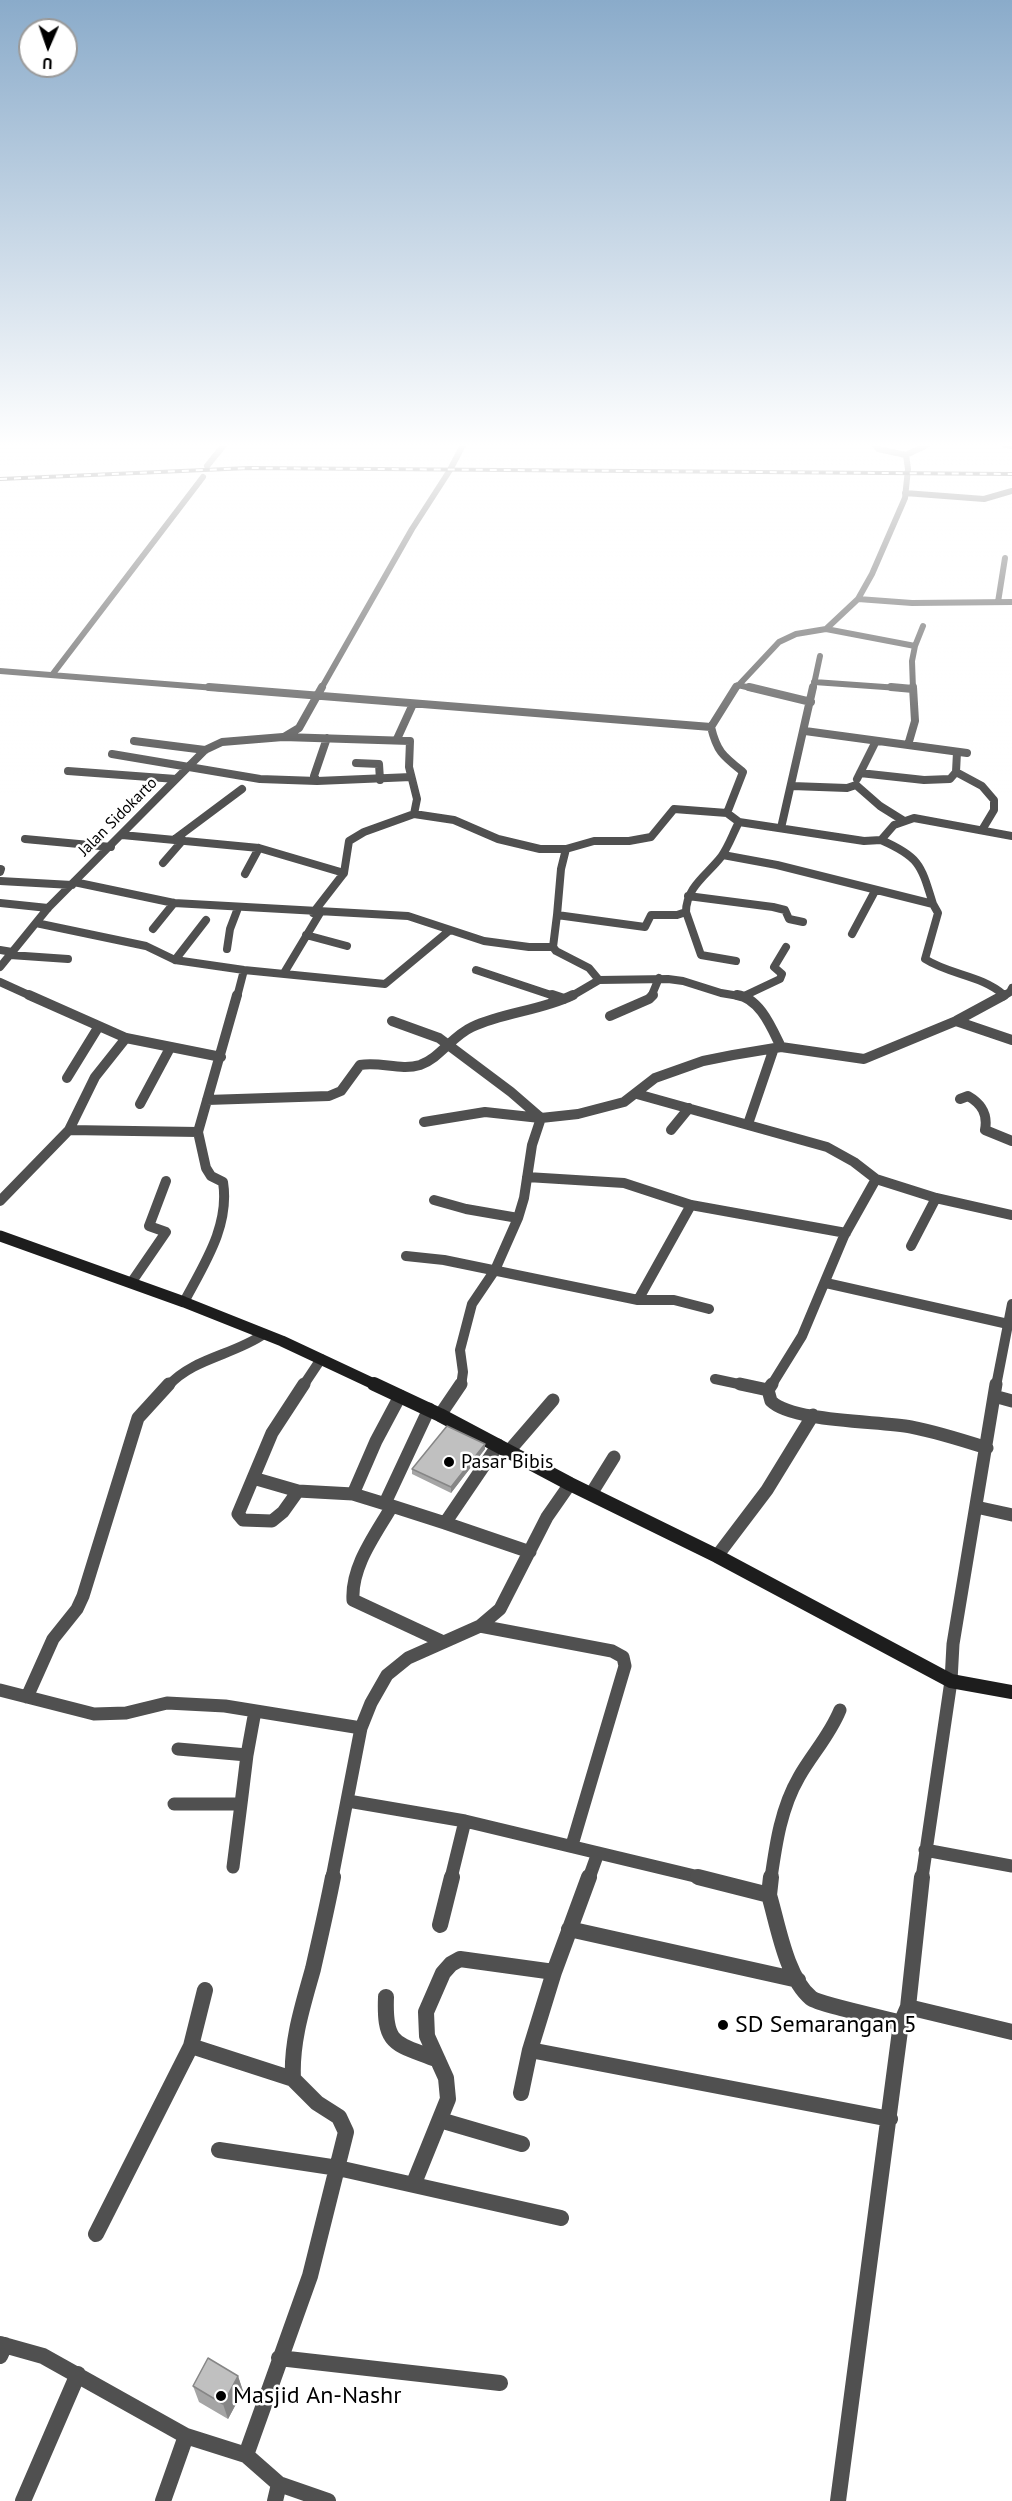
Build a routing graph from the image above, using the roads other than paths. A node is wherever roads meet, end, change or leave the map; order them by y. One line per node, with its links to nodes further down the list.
1 (138, 562): 13 (street)
2 (394, 562): 17 (street)
3 (877, 562): 5 (street)
4 (1004, 562): 6 (street)
5 (858, 599): 6 (street); 9 (street)
6 (998, 602): 7 (street)
7 (1012, 602)
8 (923, 626): 10 (street)
9 (826, 629): 10 (street); 15 (street)
10 (915, 646): 16 (street)
11 (820, 656): 14 (street)
12 (0, 671): 13 (street)
13 (52, 675): 17 (street)
14 (814, 682): 16 (street); 18 (street)
15 (738, 684): 18 (street); 20 (street)
16 (913, 689): 27 (street)
17 (317, 697): 19 (street); 22 (street)
18 (811, 702): 21 (street)
19 (413, 704): 20 (street); 24 (street)
20 (711, 727): 44 (street)
21 (805, 731): 26 (street); 42 (street)
22 (283, 737): 23 (street, Jalan Sidokarto); 28 (street, Jalan Sidokarto)
23 (327, 738): 24 (street, Jalan Sidokarto); 40 (street)
24 (397, 739): 37 (street)
25 (134, 741): 28 (street)
26 (876, 741): 27 (street); 36 (street)
27 (908, 745): 29 (street)
28 (205, 750): 33 (street, Jalan Sidokarto)
29 (957, 752): 30 (street); 35 (street)
30 (967, 753)
31 (112, 754): 33 (street)
32 (357, 763): 39 (street)
33 (189, 766): 38 (street, Jalan Sidokarto); 40 (street)
34 (68, 771): 38 (street)
35 (956, 772): 36 (street); 49 (street)
36 (860, 773): 41 (street)
37 (411, 777): 39 (street); 45 (street)
38 (176, 779): 50 (street, Jalan Sidokarto)
39 (380, 780): 40 (street)
40 (317, 781)
41 (856, 785): 42 (street); 46 (street)
42 (792, 786): 48 (street)
43 (242, 789): 53 (street)
44 (728, 813): 47 (street); 57 (street)
45 (414, 814): 57 (street); 60 (street)
46 (904, 821): 49 (street); 54 (street)
47 (739, 822): 48 (street); 58 (street)
48 (781, 828): 54 (street)
49 (982, 830): 51 (street)
50 (122, 835): 53 (street); 55 (street, Jalan Sidokarto)
51 (1012, 836)
52 (25, 839): 55 (street)
53 (179, 840): 56 (street); 59 (street)
54 (881, 840): 68 (street)
55 (111, 847): 63 (street, Jalan Sidokarto)
56 (259, 848): 60 (street); 61 (street)
57 (566, 849): 73 (street)
58 (723, 855): 64 (street); 65 (street)
59 (163, 863)
60 (344, 873): 72 (street)
61 (245, 874)
62 (0, 881): 63 (street)
63 (73, 883): 67 (street); 69 (street, Jalan Sidokarto)
64 (875, 891): 68 (street); 79 (street)
65 (688, 896): 71 (street); 75 (street)
66 (0, 903): 69 (street)
67 (174, 903): 70 (street); 77 (street)
68 (933, 904): 97 (street)
69 (48, 908): 76 (street, Jalan Sidokarto)
70 (238, 908): 72 (street); 84 (street)
71 (686, 912): 73 (street); 89 (street)
72 (317, 913): 78 (street); 80 (street)
73 (557, 915): 82 (street)
74 (206, 920): 88 (street)
75 (803, 922)
76 (36, 923): 86 (street, Jalan Sidokarto); 88 (street)
77 (153, 929)
78 (450, 930): 82 (street); 93 (street)
79 (852, 934)
80 (306, 935): 81 (street); 93 (street)
81 (347, 946)
82 (553, 947): 95 (street)
83 (786, 947): 98 (street)
84 (227, 949)
85 (0, 950): 86 (street)
86 (11, 953): 87 (street); 90 (street, Jalan Sidokarto)
87 (68, 959)
88 (176, 960): 91 (street)
89 (736, 961)
90 (0, 967)
91 (244, 970): 93 (street); 109 (street)
92 (476, 970): 99 (street)
93 (284, 973)
94 (659, 978): 95 (street); 98 (street); 100 (street)
95 (599, 980): 99 (street)
96 (0, 982): 103 (street)
97 (1008, 992): 102 (street)
98 (744, 996): 108 (street)
99 (564, 999): 106 (street)
100 (610, 1016)
101 (392, 1021): 106 (street)
102 (956, 1022): 105 (street); 108 (street)
103 (99, 1026): 104 (street); 110 (street)
104 (126, 1038): 107 (street); 119 (street)
105 (1012, 1040)
106 (445, 1044): 113 (street); 116 (street)
107 (170, 1048): 109 (street); 114 (street)
108 (778, 1048): 111 (street); 118 (street)
109 (221, 1057): 113 (street)
110 (68, 1078)
111 (638, 1094): 115 (street); 116 (street)
112 (960, 1099): 122 (street)
113 (207, 1100): 121 (street)
114 (140, 1104)
115 (689, 1108): 118 (street); 120 (street)
116 (541, 1118): 117 (street); 123 (street)
117 (424, 1122)
118 (748, 1124): 124 (street)
119 (69, 1130): 121 (street); 128 (street)
120 (671, 1130)
121 (198, 1132): 140 (street)
122 (1012, 1141)
123 (526, 1177): 129 (street); 131 (street)
124 (876, 1179): 126 (street); 132 (street)
125 (166, 1181): 137 (street)
126 (936, 1198): 130 (street); 134 (street)
127 (434, 1200): 131 (street)
128 (0, 1201)
129 (691, 1206): 132 (street); 139 (street)
130 (1012, 1215)
131 (518, 1218): 136 (street)
132 (846, 1233): 138 (street)
133 (0, 1236): 137 (main road)
134 (911, 1246)
135 (406, 1256): 136 (street)
136 (495, 1270): 139 (street); 152 (street)
137 (131, 1283): 140 (main road)
138 (826, 1283): 143 (street); 147 (street)
139 (638, 1300): 142 (street)
140 (184, 1302): 144 (main road)
141 (1012, 1304): 143 (street)
142 (709, 1310)
143 (1008, 1324): 149 (street)
144 (264, 1334): 145 (main road); 173 (street)
145 (321, 1359): 148 (main road); 157 (street)
146 (715, 1379): 147 (street)
147 (768, 1390): 153 (street)
148 (400, 1396): 152 (main road); 160 (street)
149 (994, 1396): 151 (street); 155 (street)
150 (552, 1400): 154 (street)
151 (1012, 1401)
152 (435, 1412): 154 (main road); 162 (street)
153 (813, 1415): 155 (street); 167 (street)
154 (503, 1448): 158 (main road); 165 (street)
155 (987, 1448): 163 (street)
156 (614, 1457): 161 (street)
157 (253, 1478): 159 (street); 159 (street)
158 (570, 1484): 161 (main road); 166 (street)
159 (298, 1491): 160 (street)
160 (353, 1494): 162 (street)
161 (591, 1494): 167 (main road)
162 (388, 1505): 165 (street); 169 (street)
163 (975, 1507): 164 (street); 170 (street)
164 (1012, 1515)
165 (445, 1523): 166 (street)
166 (531, 1552): 168 (street)
167 (717, 1556): 170 (main road)
168 (480, 1626): 169 (street); 183 (street)
169 (441, 1641): 176 (street)
170 (951, 1681): 172 (main road); 184 (street)
171 (0, 1690): 173 (street)
172 (1012, 1692)
173 (27, 1697): 175 (street)
174 (840, 1710): 188 (street)
175 (255, 1711): 176 (street); 178 (street)
176 (361, 1728): 179 (street)
177 (178, 1749): 178 (street)
178 (247, 1755): 181 (street)
179 (348, 1801): 182 (street); 201 (street)
180 (174, 1804): 181 (street)
181 (241, 1804): 187 (street)
182 (465, 1821): 183 (street); 189 (street)
183 (572, 1845): 185 (street)
184 (926, 1850): 186 (street); 195 (street)
185 (598, 1853): 188 (street); 190 (street)
186 (1012, 1866)
187 (233, 1867)
188 (769, 1895): 192 (street)
189 (440, 1926)
190 (569, 1929): 191 (street); 192 (street)
191 (554, 1972): 199 (street); 200 (street)
192 (798, 1980): 196 (street)
193 (205, 1990): 198 (street)
194 (386, 1997): 200 (street)
195 (908, 2007): 196 (street); 197 (street)
196 (902, 2023): 203 (street)
197 (1012, 2032)
198 (192, 2046): 201 (street); 210 (street)
199 (530, 2050): 202 (street); 203 (street)
200 (438, 2060): 204 (street)
201 (293, 2079): 207 (street)
202 (521, 2094)
203 (890, 2119): 221 (street)
204 (440, 2120): 205 (street); 208 (street)
205 (522, 2144)
206 (219, 2150): 207 (street)
207 (338, 2168): 208 (street); 212 (street)
208 (414, 2183): 209 (street)
209 (561, 2218)
210 (96, 2234)
211 (2, 2349): 213 (street)
212 (279, 2358): 214 (street); 216 (street)
213 (78, 2374): 215 (street); 218 (street)
214 (500, 2383)
215 (186, 2436): 216 (street); 219 (street)
216 (246, 2455): 217 (street)
217 (277, 2493): 220 (street)
218 (23, 2501)
219 (163, 2501)
220 (328, 2501)
221 (838, 2501)

